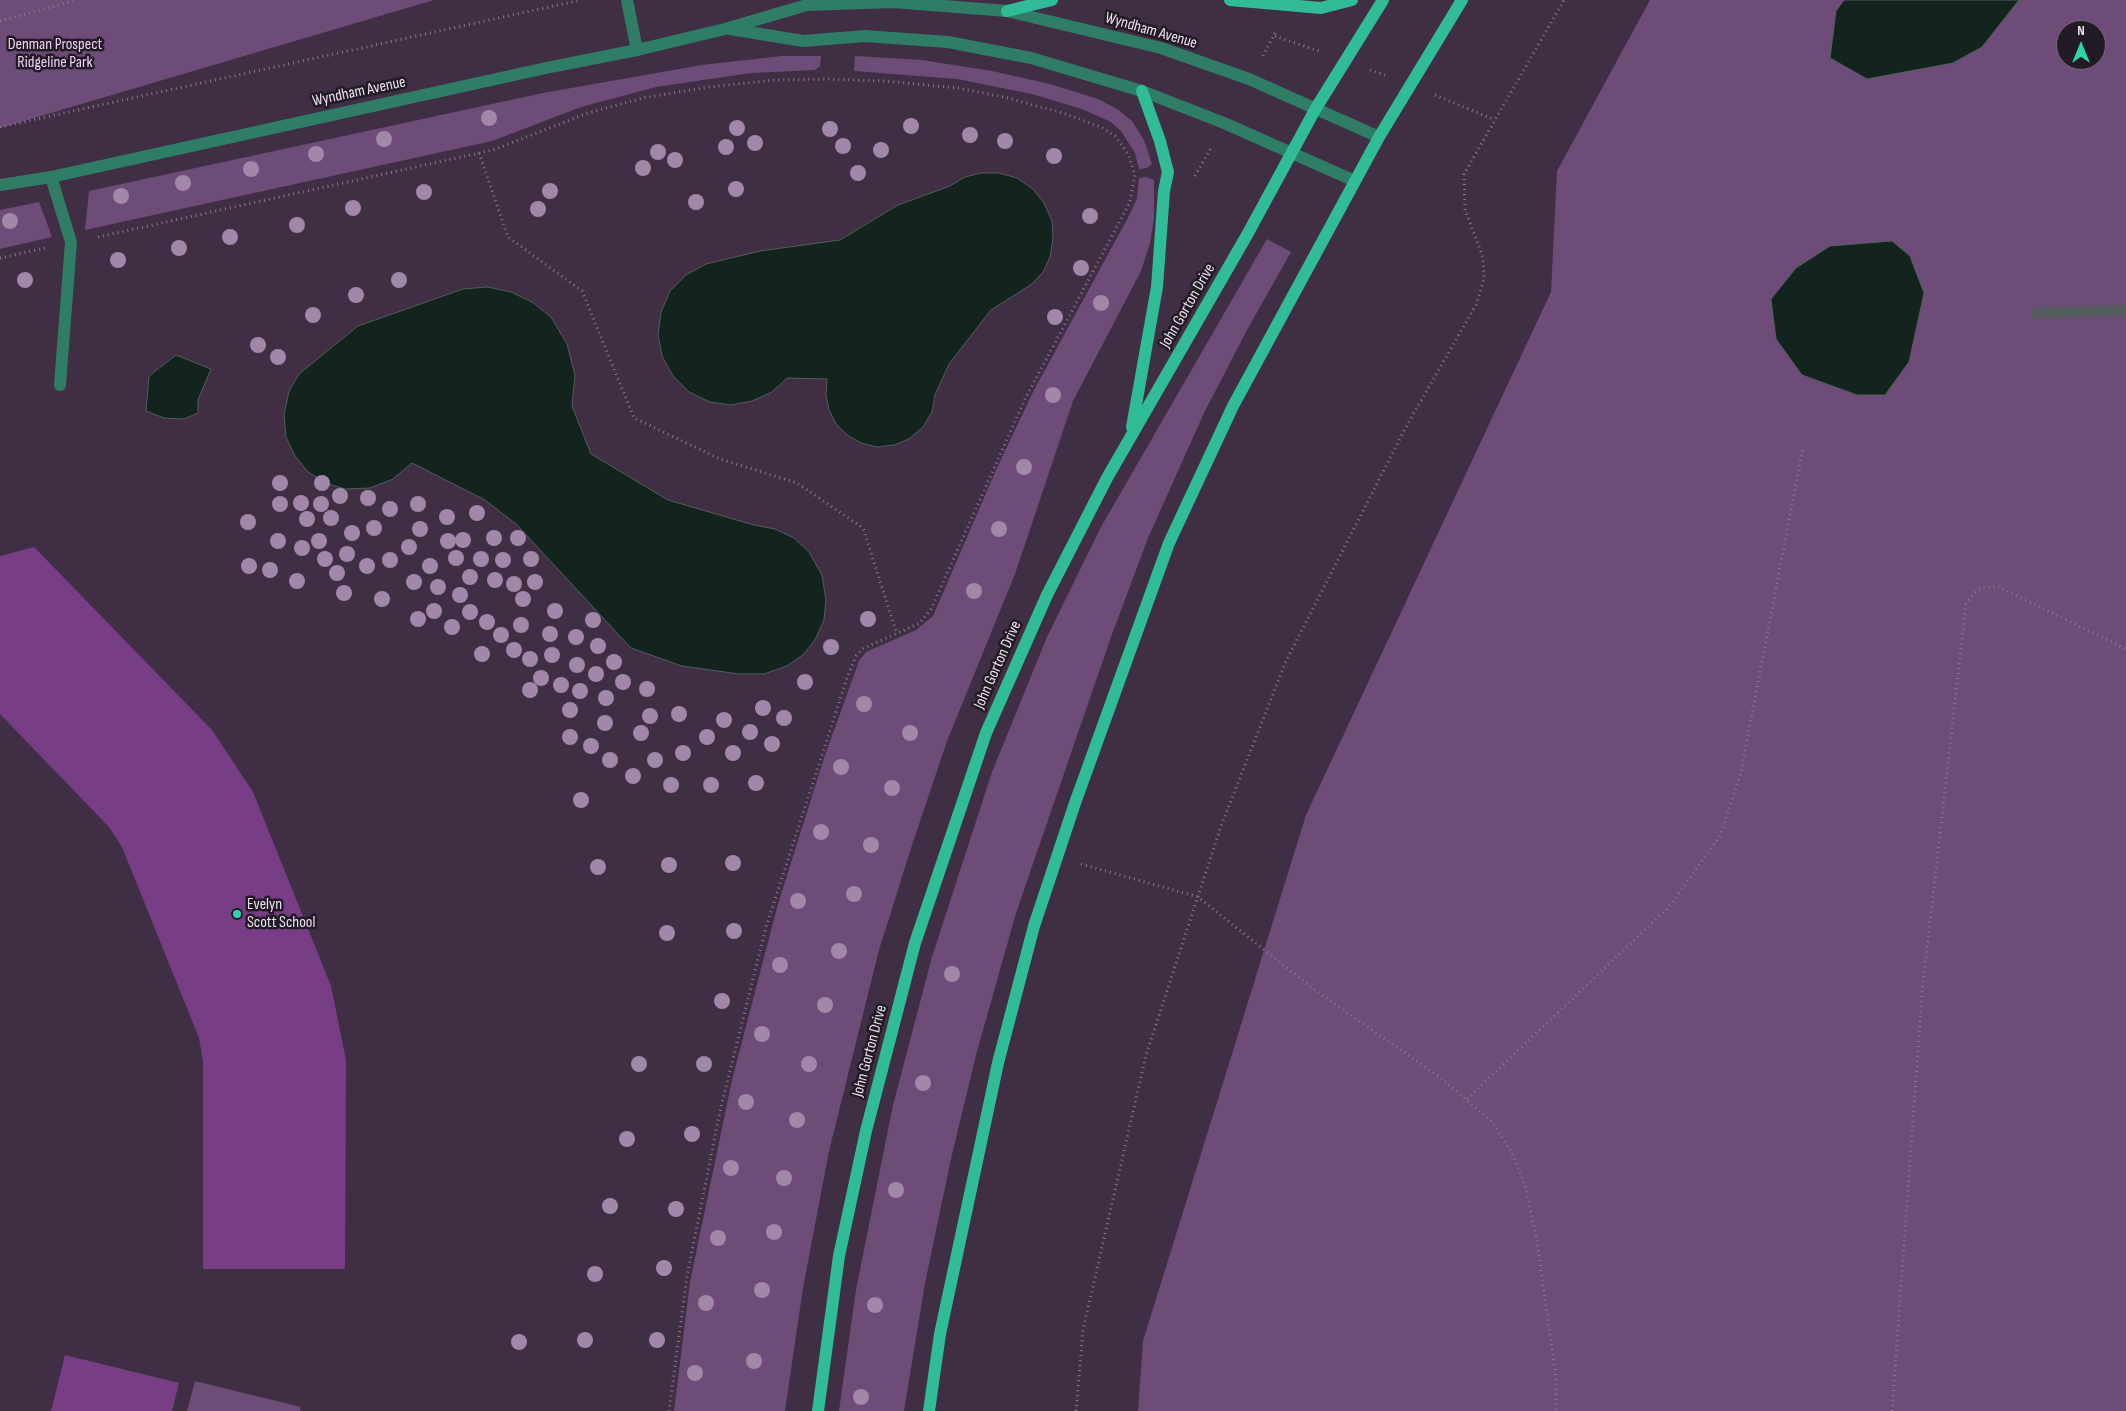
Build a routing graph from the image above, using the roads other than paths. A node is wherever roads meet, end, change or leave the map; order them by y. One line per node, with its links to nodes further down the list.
1 (627, 0): 9 (street)
2 (1052, 0): 7 (main road)
3 (1230, 0): 4 (main road)
4 (1352, 0)
5 (1383, 0): 11 (main road, John Gorton Drive)
6 (1462, 0): 12 (main road)
7 (1007, 11): 8 (street, Wyndham Avenue); 11 (street, Wyndham Avenue)
8 (725, 29): 9 (street, Wyndham Avenue); 10 (street, Wyndham Avenue)
9 (637, 50): 14 (street, Wyndham Avenue)
10 (1142, 91): 13 (street, Wyndham Avenue); 18 (main road)
11 (1316, 108): 12 (street, Wyndham Avenue); 13 (main road, John Gorton Drive)
12 (1379, 137): 15 (main road)
13 (1292, 152): 15 (street, Wyndham Avenue); 18 (main road, John Gorton Drive)
14 (51, 177): 16 (street, Wyndham Avenue); 17 (street)
15 (1354, 181): 20 (main road)
16 (0, 185)
17 (60, 385)
18 (1130, 437): 19 (main road, John Gorton Drive)
19 (818, 1411)
20 (929, 1411)

